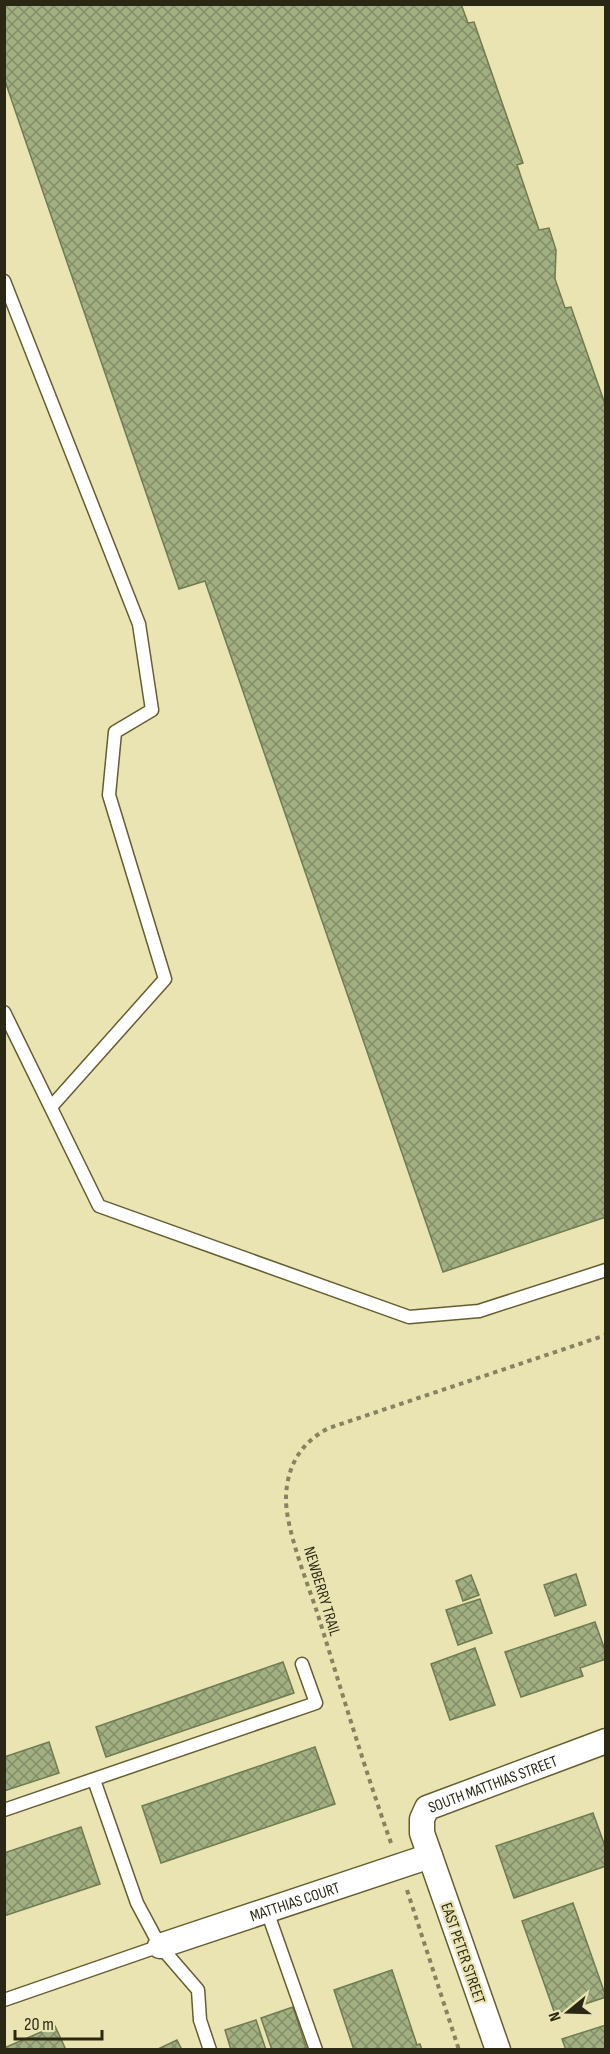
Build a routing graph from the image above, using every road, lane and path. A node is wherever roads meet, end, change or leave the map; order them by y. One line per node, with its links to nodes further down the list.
1 (4, 281): 3 (lane)
2 (4, 1012): 3 (lane)
3 (51, 1107): 4 (lane)
4 (606, 1270)
5 (606, 1335): 11 (path, NEWBERRY TRAIL)
6 (302, 1664): 8 (lane)
7 (606, 1741): 10 (street, SOUTH MATTHIAS STREET)
8 (94, 1780): 9 (lane); 13 (lane)
9 (4, 1810)
10 (430, 1856): 11 (street, MATTHIAS COURT); 18 (street, EAST PETER STREET)
11 (400, 1867): 12 (street, MATTHIAS COURT); 17 (path, NEWBERRY TRAIL)
12 (267, 1911): 13 (street, MATTHIAS COURT); 16 (lane)
13 (160, 1946): 14 (lane); 15 (lane)
14 (4, 2000)
15 (210, 2049)
16 (316, 2049)
17 (459, 2049)
18 (498, 2049)

